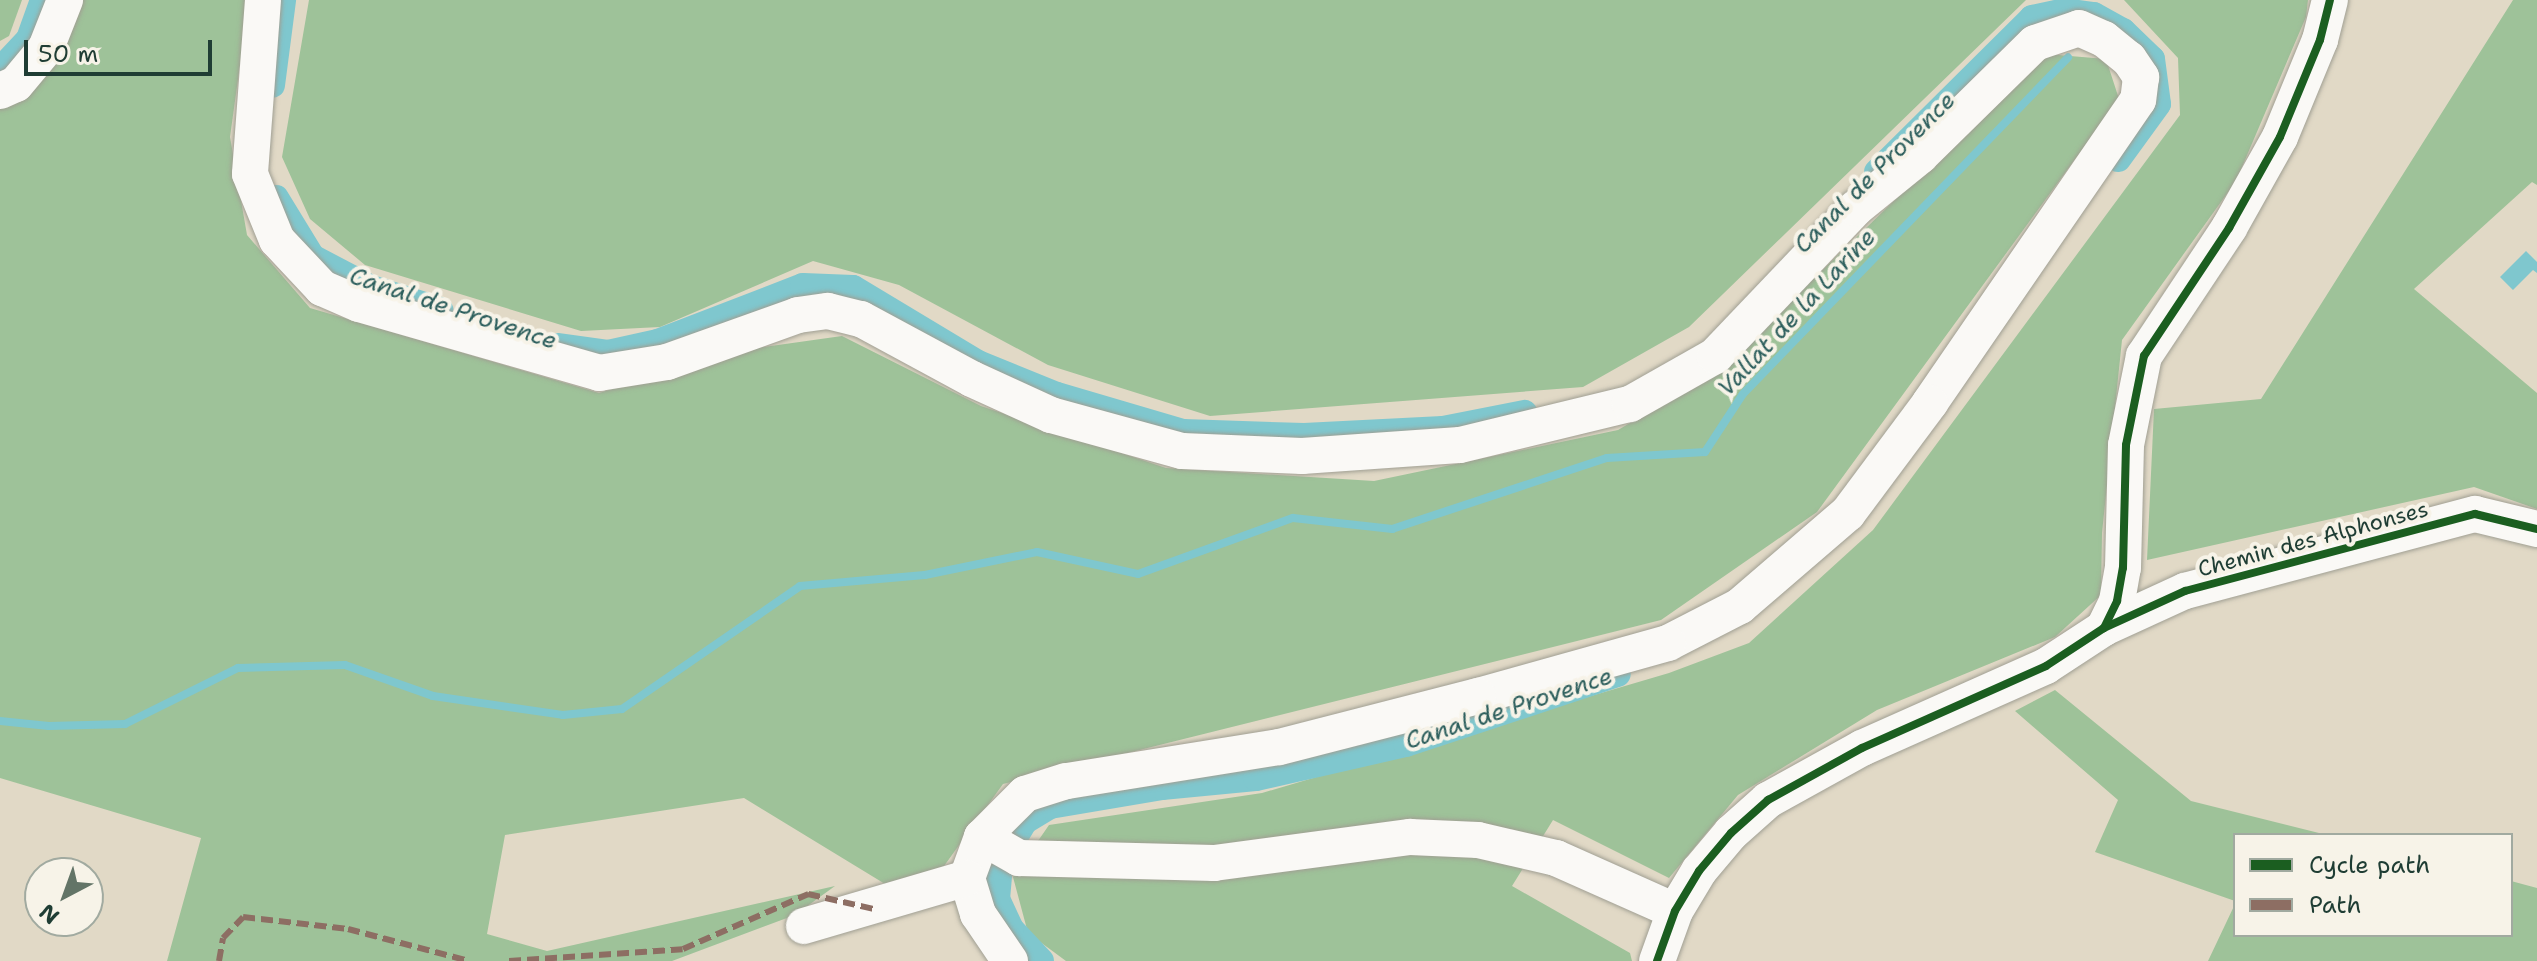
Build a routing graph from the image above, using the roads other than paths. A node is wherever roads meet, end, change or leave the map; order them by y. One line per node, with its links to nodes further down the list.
1 (65, 0): 4 (street)
2 (263, 0): 7 (street)
3 (2330, 0): 6 (street)
4 (0, 91)
5 (2537, 529): 6 (street, Chemin des Alphonses)
6 (2104, 628): 9 (street, Chemin des Alphonses)
7 (1001, 849): 8 (street); 9 (street)
8 (967, 878): 10 (street); 11 (street)
9 (1675, 911): 12 (street, Chemin des Alphonses)
10 (804, 926)
11 (1010, 961)
12 (1657, 961)

